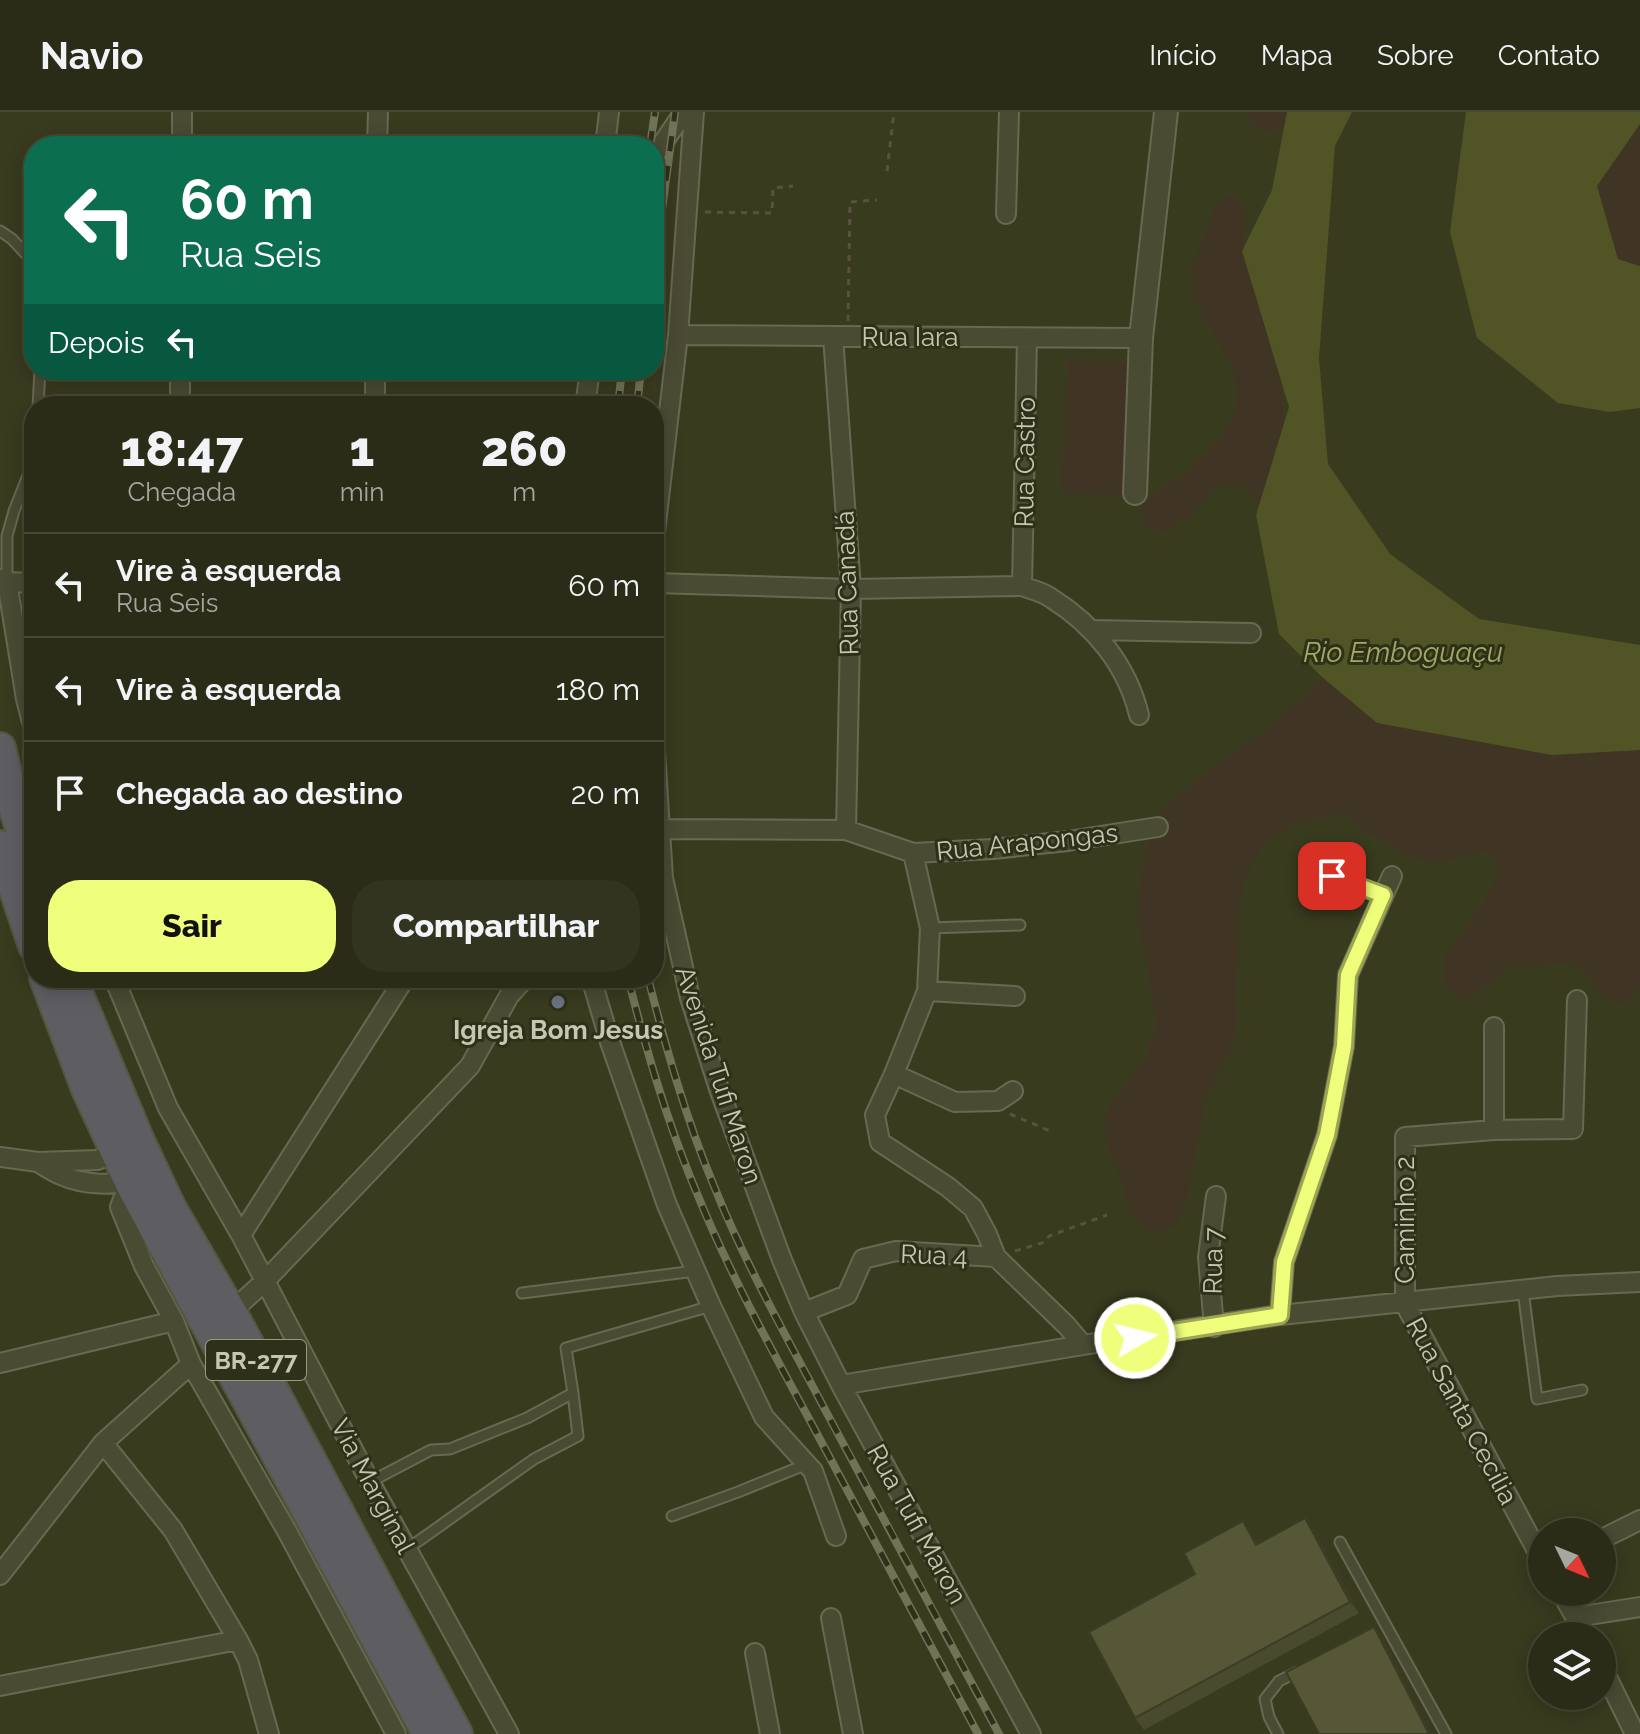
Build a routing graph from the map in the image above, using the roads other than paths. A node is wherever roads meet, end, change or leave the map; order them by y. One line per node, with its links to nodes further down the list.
1 (182, 112): 8 (street)
2 (378, 112): 9 (street)
3 (609, 112): 10 (street)
4 (684, 112): 11 (street)
5 (694, 112): 15 (street)
6 (1009, 112): 12 (street)
7 (1166, 112): 18 (street)
8 (182, 136)
9 (377, 136)
10 (606, 136)
11 (664, 141)
12 (1006, 214)
13 (0, 231): 14 (lane)
14 (24, 252)
15 (678, 335): 16 (street, Rua Iara); 19 (street)
16 (840, 336): 17 (street, Rua Iara); 26 (street, Rua Canadá)
17 (1027, 338): 18 (street, Rua Iara); 25 (street, Rua Castro)
18 (1141, 338): 21 (street)
19 (664, 455)
20 (24, 486): 22 (lane)
21 (1135, 493)
22 (3, 581): 23 (street); 29 (street)
23 (24, 582)
24 (664, 583): 26 (street)
25 (1022, 586): 26 (street); 27 (street)
26 (851, 589): 34 (street, Rua Canadá)
27 (1092, 630): 28 (street); 30 (street)
28 (1251, 633)
29 (24, 689)
30 (1139, 715)
31 (0, 748): 39 (highway)
32 (1158, 827): 36 (street, Rua Arapongas)
33 (664, 829): 34 (street, Rua Arapongas)
34 (846, 830): 36 (street, Rua Arapongas)
35 (0, 846): 39 (highway)
36 (913, 853): 44 (street)
37 (1332, 876): 41 (lane)
38 (1392, 876): 41 (street)
39 (16, 878): 42 (highway)
40 (664, 882): 72 (street, Avenida Tufi Maron)
41 (1383, 895): 73 (street)
42 (24, 908)
43 (1020, 925): 44 (lane)
44 (930, 928): 51 (street)
45 (49, 988): 60 (highway, BR-277)
46 (74, 988): 60 (highway, BR-277)
47 (118, 988): 62 (street, Via Marginal)
48 (399, 988): 62 (street)
49 (516, 988): 65 (street)
50 (594, 988): 64 (street)
51 (927, 991): 52 (street); 55 (street)
52 (1015, 996)
53 (1577, 1000): 57 (street)
54 (1494, 1027): 57 (street)
55 (894, 1074): 56 (street); 63 (street)
56 (1006, 1096)
57 (1494, 1130): 69 (street, Caminho 2)
58 (0, 1157): 59 (street)
59 (38, 1162): 60 (street); 60 (street)
60 (135, 1162): 71 (highway, BR-277); 74 (street); 104 (highway, BR-277)
61 (1216, 1196): 75 (street, Rua 7)
62 (241, 1235): 65 (street, Via Marginal)
63 (996, 1257): 72 (street, Rua 4); 76 (street)
64 (695, 1271): 68 (lane); 70 (street)
65 (265, 1281): 71 (street); 84 (street, Via Marginal)
66 (1640, 1282): 67 (street)
67 (1523, 1290): 69 (street); 80 (lane)
68 (522, 1293)
69 (1405, 1304): 73 (street); 88 (street, Rua Santa Cecília)
70 (711, 1306): 81 (lane); 83 (street)
71 (231, 1312): 109 (highway, BR-277)
72 (804, 1312): 79 (street, Rua Tufi Maron)
73 (1280, 1315): 75 (street)
74 (174, 1321): 77 (street); 78 (street)
75 (1214, 1327): 76 (street)
76 (1083, 1345): 79 (street)
77 (0, 1363)
78 (191, 1364): 82 (street); 104 (street)
79 (841, 1385): 113 (street, Rua Tufi Maron)
80 (1582, 1390)
81 (573, 1393): 84 (lane); 91 (lane)
82 (103, 1443): 92 (street); 100 (street)
83 (807, 1464): 85 (lane); 89 (street)
84 (370, 1482): 91 (street, Via Marginal)
85 (672, 1516)
86 (1640, 1520): 87 (street)
87 (1616, 1532)
88 (1528, 1534)
89 (836, 1536)
90 (1340, 1542): 98 (lane)
91 (406, 1550): 110 (street, Via Marginal)
92 (0, 1575)
93 (1569, 1606): 95 (street)
94 (1640, 1607): 95 (street)
95 (1576, 1617): 97 (street)
96 (831, 1618): 112 (street)
97 (1579, 1622)
98 (1386, 1627): 99 (lane); 115 (lane)
99 (1372, 1633)
100 (238, 1640): 103 (street); 106 (street)
101 (755, 1653): 111 (street)
102 (1306, 1668): 114 (lane)
103 (0, 1686)
104 (390, 1693): 107 (street); 108 (highway, BR-277)
105 (1616, 1695): 116 (street)
106 (269, 1734)
107 (396, 1734)
108 (428, 1734)
109 (457, 1734)
110 (509, 1734)
111 (770, 1734)
112 (853, 1734)
113 (1031, 1734)
114 (1278, 1734)
115 (1446, 1734)
116 (1635, 1734)

